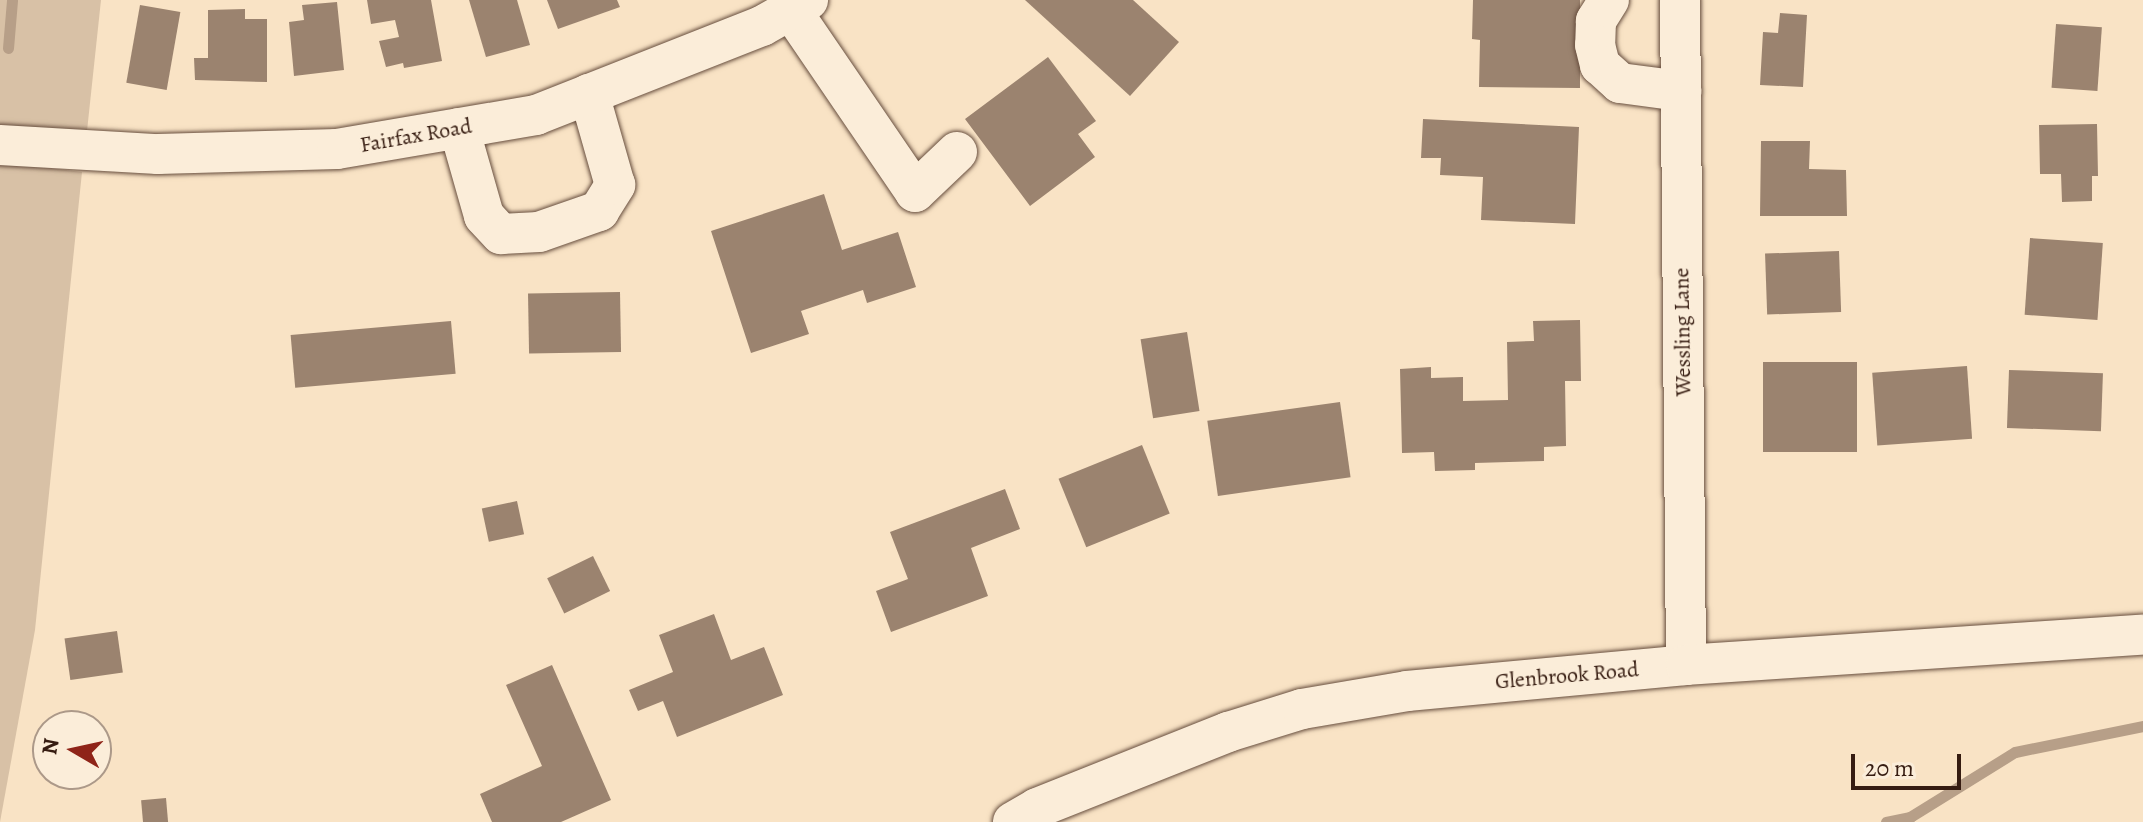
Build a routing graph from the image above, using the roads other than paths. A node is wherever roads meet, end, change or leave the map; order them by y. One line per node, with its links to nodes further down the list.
1 (1609, 0): 4 (street)
2 (1680, 0): 4 (street, Wessling Lane)
3 (799, 5): 5 (street, Fairfax Road); 8 (street)
4 (1681, 91): 10 (street, Wessling Lane)
5 (589, 94): 6 (street, Fairfax Road); 6 (street)
6 (459, 128): 7 (street, Fairfax Road)
7 (0, 145)
8 (957, 152)
9 (2143, 635): 10 (street, Glenbrook Road)
10 (1686, 665): 11 (street, Glenbrook Road)
11 (1013, 822)

